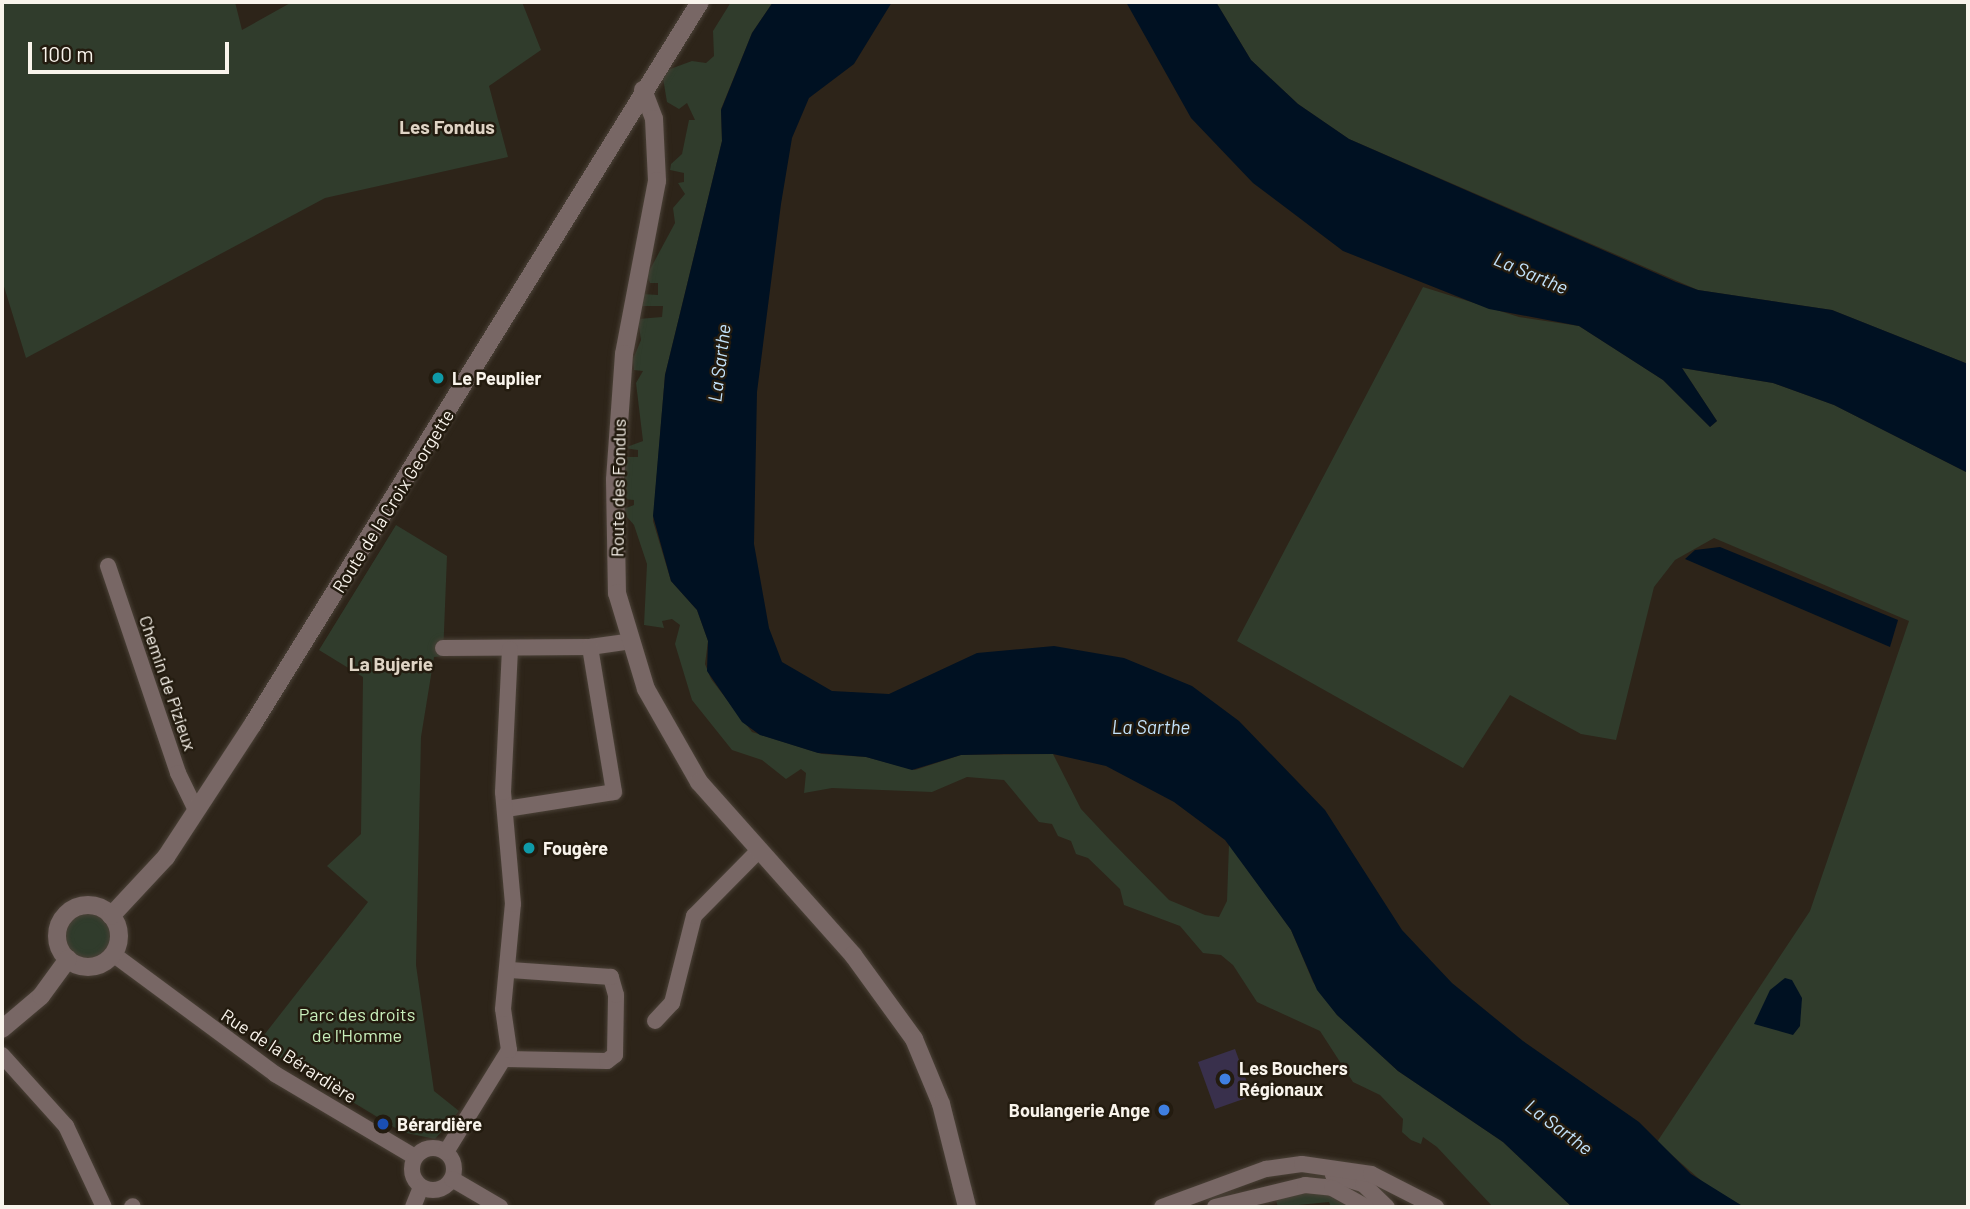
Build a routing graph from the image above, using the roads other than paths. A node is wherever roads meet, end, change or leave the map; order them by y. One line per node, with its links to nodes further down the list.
1 (700, 2): 2 (street, Route de la Croix Georgette)
2 (643, 90): 4 (street, Route des Fondus); 9 (street, Route de la Croix Georgette)
3 (108, 566): 9 (street, Chemin de Pizieux)
4 (632, 641): 5 (street); 10 (street, Route des Fondus)
5 (590, 647): 7 (street); 8 (street)
6 (443, 648): 7 (street)
7 (510, 649): 8 (street)
8 (506, 808): 14 (street)
9 (196, 810): 11 (street, Route de la Croix Georgette)
10 (759, 850): 15 (street); 19 (street, Route des Fondus)
11 (111, 916): 12 (street); 13 (street)
12 (113, 954): 13 (street); 21 (street, Rue de la Bérardière)
13 (68, 959): 16 (street)
14 (510, 970): 18 (street); 18 (street)
15 (655, 1021)
16 (2, 1029)
17 (2, 1055): 25 (street)
18 (506, 1059): 20 (street)
19 (953, 1149): 28 (street, Route des Fondus); 29 (street, Route des Fondus)
20 (446, 1152): 21 (street); 23 (street)
21 (415, 1157): 24 (street)
22 (1258, 1178): 33 (street)
23 (452, 1179): 24 (street); 27 (street)
24 (421, 1187): 26 (street)
25 (104, 1207)
26 (413, 1207)
27 (500, 1207)
28 (957, 1207)
29 (967, 1207)
30 (1161, 1207): 34 (street)
31 (1215, 1207): 32 (street)
32 (1366, 1207)
33 (1387, 1207)
34 (1436, 1207)

